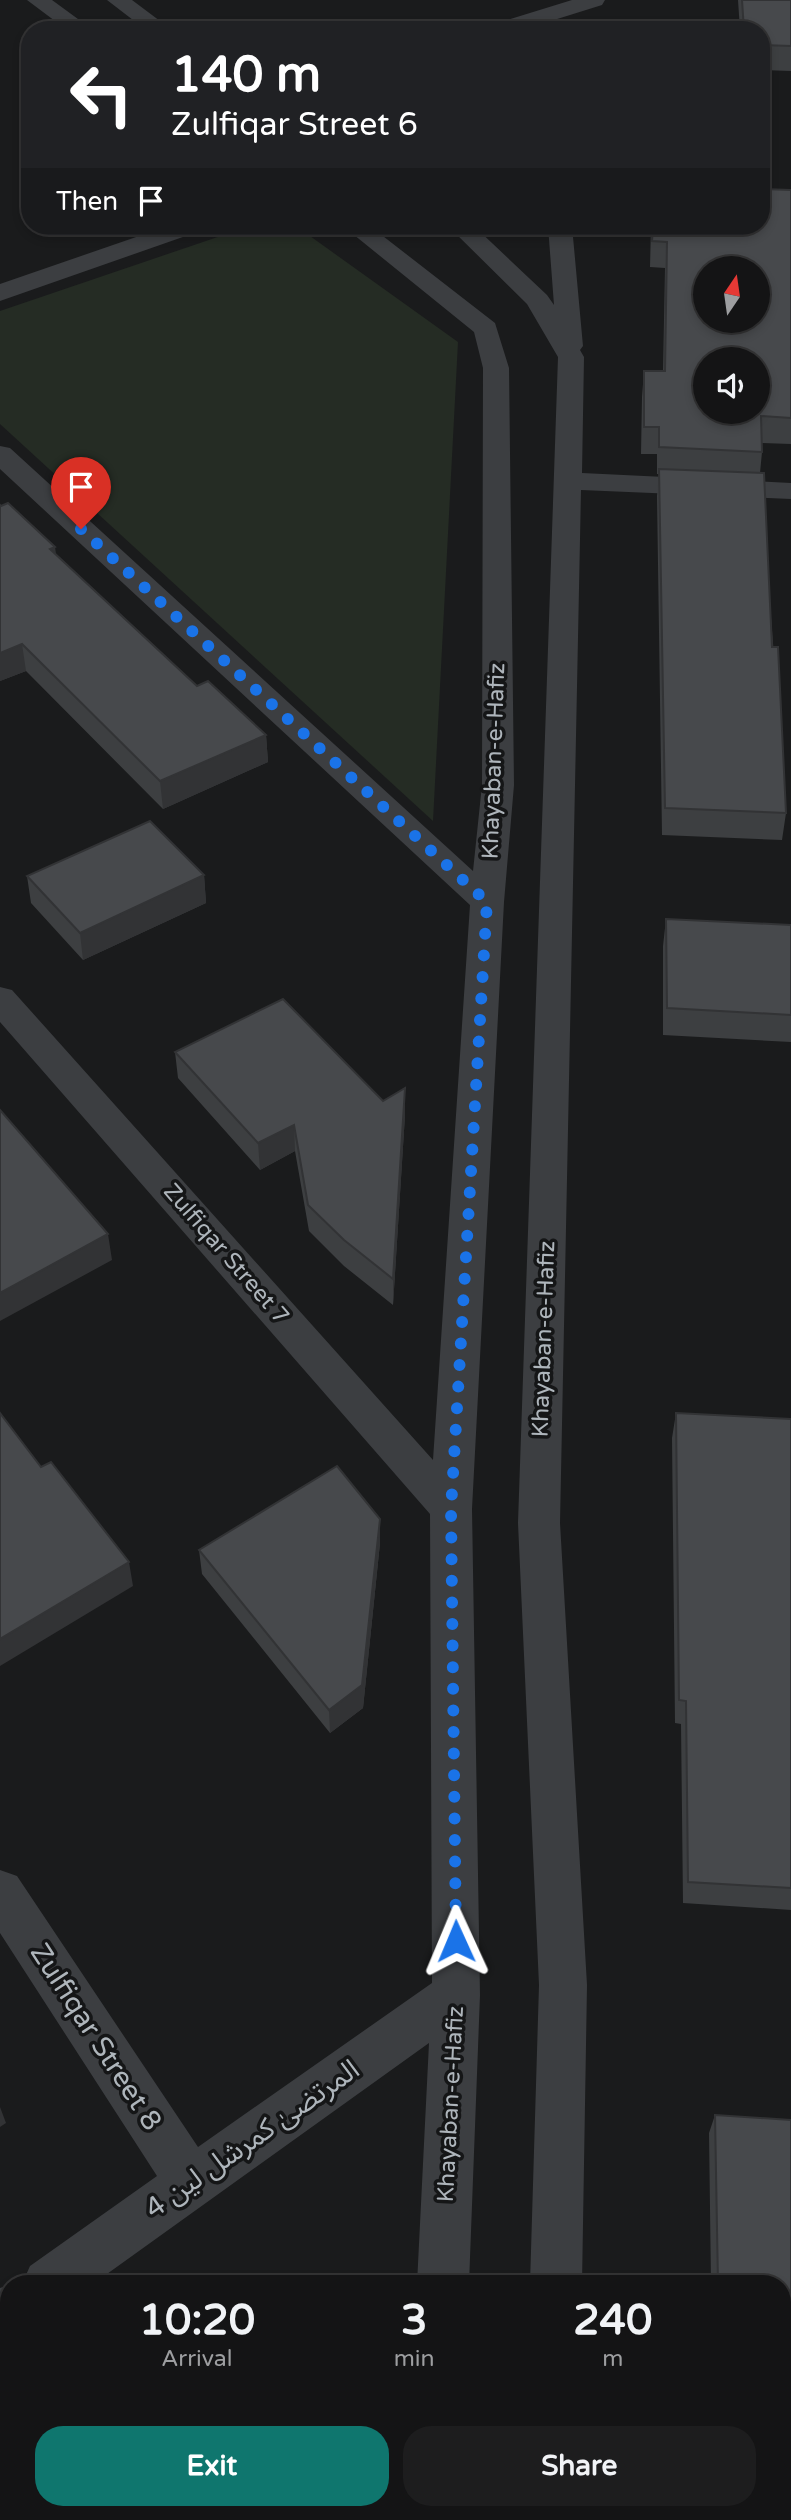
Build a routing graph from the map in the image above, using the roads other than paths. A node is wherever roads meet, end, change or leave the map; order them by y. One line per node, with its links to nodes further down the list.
1 (38, 0): 4 (street)
2 (118, 0): 5 (street)
3 (594, 0): 6 (street)
4 (69, 21)
5 (149, 21)
6 (546, 21)
7 (102, 235): 12 (street)
8 (165, 235): 13 (street)
9 (367, 235): 18 (street, Khayaban-e-Hafiz)
10 (469, 235): 14 (street)
11 (561, 235): 14 (street, Khayaban-e-Hafiz)
12 (0, 271)
13 (0, 293)
14 (571, 357): 16 (street, Khayaban-e-Hafiz)
15 (0, 454): 18 (street)
16 (568, 481): 17 (street); 26 (street, Khayaban-e-Hafiz)
17 (791, 491)
18 (487, 902): 20 (street, Khayaban-e-Hafiz)
19 (0, 999): 20 (street, Zulfiqar Street 7)
20 (451, 1509): 22 (street, Khayaban-e-Hafiz)
21 (0, 1892): 23 (street, Zulfiqar Street 8)
22 (456, 1995): 23 (street, المرتضیٰ کمرشل لین 4); 25 (street, Khayaban-e-Hafiz)
23 (191, 2182): 24 (street, المرتضیٰ کمرشل لین 4)
24 (61, 2275)
25 (443, 2275)
26 (556, 2275)

